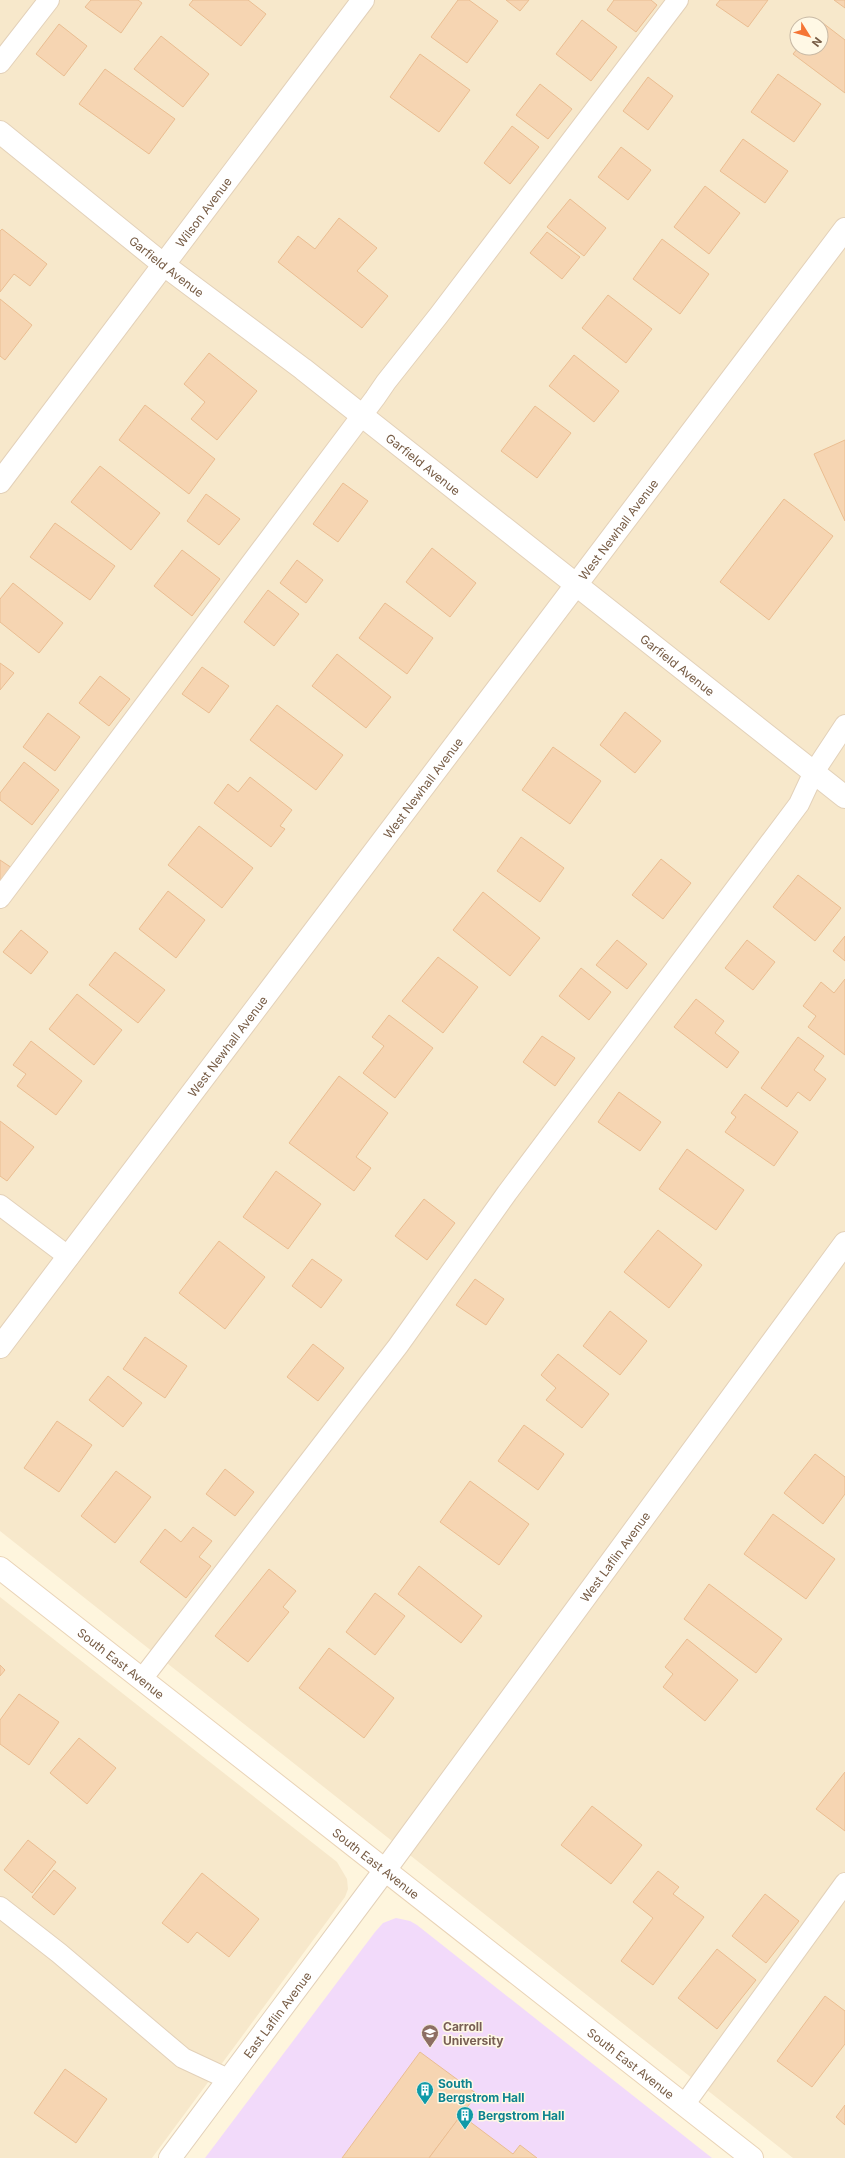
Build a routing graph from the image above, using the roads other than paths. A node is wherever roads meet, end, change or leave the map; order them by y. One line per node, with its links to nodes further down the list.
1 (49, 0): 4 (lane)
2 (363, 0): 7 (street, Wilson Avenue)
3 (678, 0): 8 (lane)
4 (0, 63)
5 (0, 132): 7 (street, Garfield Avenue)
6 (845, 229): 10 (street, West Newhall Avenue)
7 (164, 265): 8 (street, Garfield Avenue); 9 (street, Wilson Avenue)
8 (361, 415): 10 (street, Garfield Avenue); 14 (lane)
9 (0, 482)
10 (576, 584): 12 (street, Garfield Avenue); 17 (street, West Newhall Avenue)
11 (845, 725): 12 (lane)
12 (814, 772): 13 (street, Garfield Avenue); 20 (lane)
13 (845, 797)
14 (0, 898)
15 (0, 1205): 17 (lane)
16 (845, 1243): 21 (street, West Laflin Avenue)
17 (69, 1256): 18 (street, West Newhall Avenue)
18 (0, 1347)
19 (0, 1568): 20 (street, South East Avenue)
20 (142, 1679): 21 (street, South East Avenue)
21 (385, 1870): 24 (street, East Laflin Avenue); 25 (street, South East Avenue)
22 (845, 1883): 25 (lane)
23 (0, 1907): 24 (lane)
24 (228, 2079): 26 (street, East Laflin Avenue)
25 (684, 2105): 27 (street, South East Avenue)
26 (170, 2158)
27 (752, 2158)

